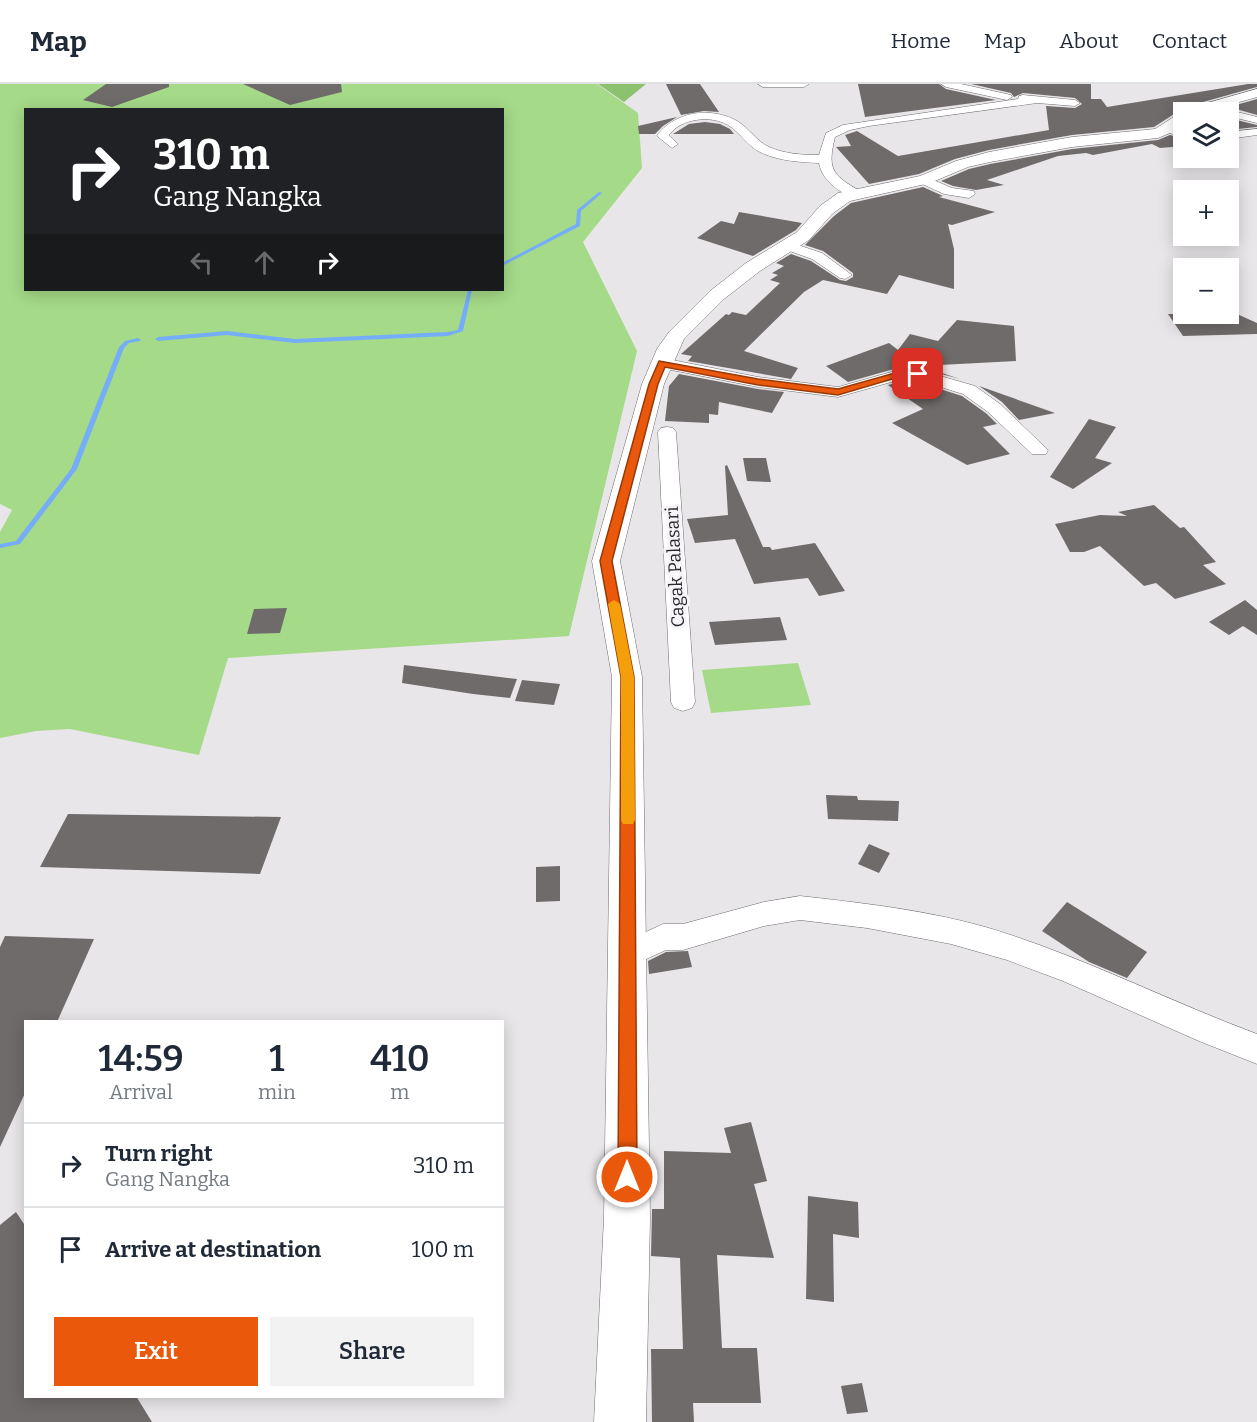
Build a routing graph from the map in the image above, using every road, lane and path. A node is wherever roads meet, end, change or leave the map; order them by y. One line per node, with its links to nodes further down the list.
1 (764, 84): 2 (street)
2 (804, 84)
3 (946, 84): 6 (street)
4 (1254, 95): 8 (main road)
5 (949, 96): 6 (street)
6 (1000, 96): 7 (street)
7 (1030, 96): 9 (street); 18 (street)
8 (1226, 102)
9 (1075, 103)
10 (1239, 115): 11 (street)
11 (1257, 120)
12 (1173, 122): 13 (main road)
13 (1166, 129): 14 (street); 19 (main road)
14 (1173, 131)
15 (1257, 132): 16 (street)
16 (1239, 134)
17 (672, 144): 18 (street)
18 (823, 159): 20 (street)
19 (924, 180): 20 (main road); 21 (street)
20 (855, 194): 22 (main road)
21 (969, 194)
22 (789, 246): 23 (street); 24 (main road)
23 (845, 275)
24 (662, 363): 26 (street); 28 (main road)
25 (667, 432): 27 (street, Cagak Palasari)
26 (1039, 450)
27 (683, 702)
28 (629, 954): 29 (street); 30 (main road)
29 (1257, 1049)
30 (620, 1422)

